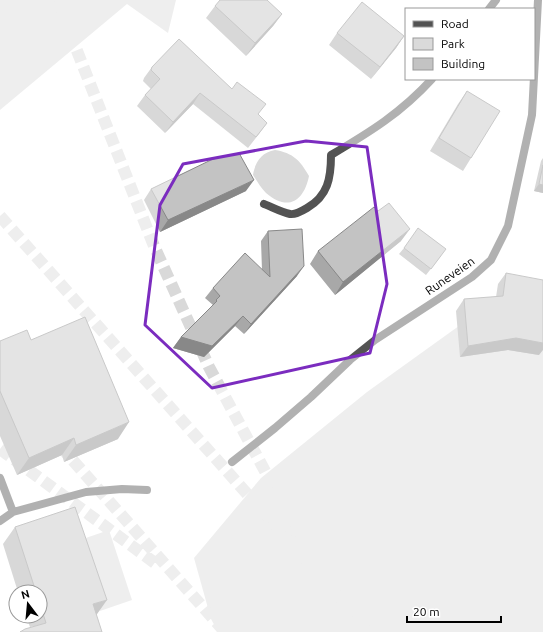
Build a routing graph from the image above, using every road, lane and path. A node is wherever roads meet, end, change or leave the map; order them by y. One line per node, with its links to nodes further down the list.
1 (496, 0): 3 (street)
2 (538, 0): 4 (street, Runeveien)
3 (490, 8)
4 (535, 57)
5 (431, 80): 7 (street)
6 (534, 80): 8 (street, Runeveien)
7 (264, 204)
8 (232, 462)
9 (0, 478): 11 (street)
10 (147, 490): 11 (street)
11 (13, 512): 12 (street)
12 (0, 521)

